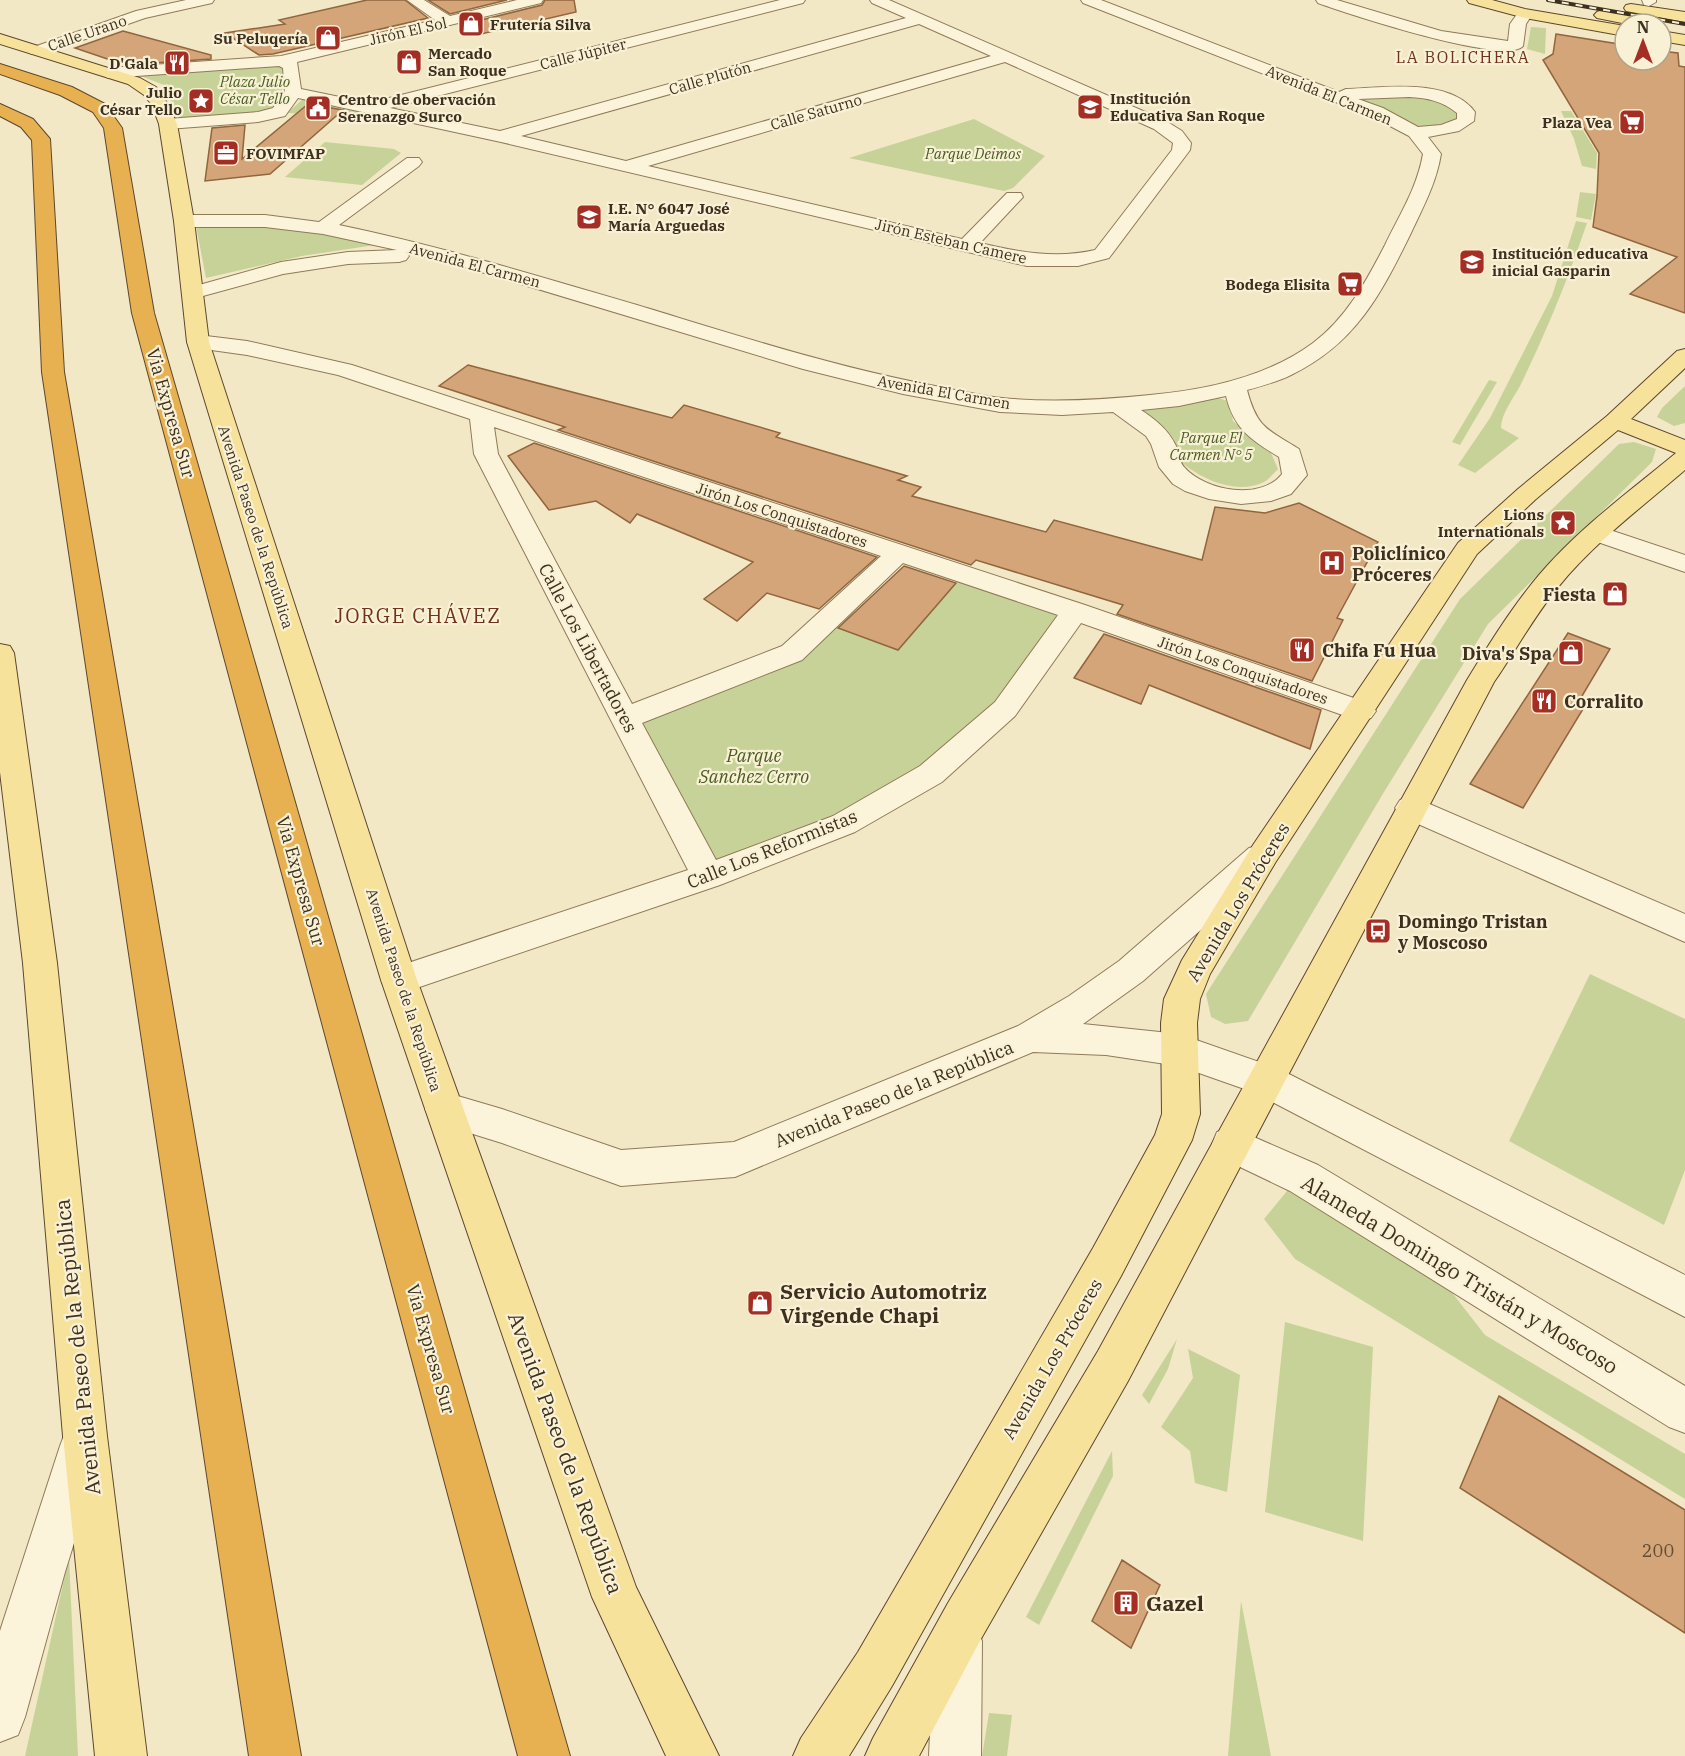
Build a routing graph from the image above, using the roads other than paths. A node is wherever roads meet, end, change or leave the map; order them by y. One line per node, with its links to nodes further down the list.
1 (207, 0): 19 (street, Calle Urano)
2 (414, 0): 16 (street)
3 (536, 0): 16 (street, Jirón El Sol)
4 (798, 0): 26 (street, Calle Júpiter)
5 (877, 0): 14 (street, Jirón Esteban Camere)
6 (1088, 0): 25 (street, Avenida El Carmen)
7 (1323, 0): 11 (street)
8 (1474, 0): 11 (main road)
9 (1645, 1): 12 (main road)
10 (1598, 2): 13 (main road)
11 (1526, 7): 15 (main road); 17 (main road)
12 (1685, 7)
13 (1685, 17)
14 (920, 19): 20 (street, Jirón Esteban Camere); 34 (street, Calle Plutón)
15 (1613, 19)
16 (447, 21): 21 (street, Jirón El Sol)
17 (1613, 28)
18 (0, 39): 19 (main road, Avenida Paseo de la República)
19 (37, 51): 23 (main road, Avenida Paseo de la República)
20 (1006, 57): 36 (street, Calle Saturno); 40 (street, Jirón Esteban Camere)
21 (281, 61): 23 (street, Jirón El Sol); 24 (street)
22 (0, 69): 75 (highway, Via Expresa Sur)
23 (108, 73): 32 (main road, Avenida Paseo de la República)
24 (293, 92): 26 (street, Jirón Esteban Camere); 28 (street)
25 (1328, 93): 33 (street, Avenida El Carmen); 33 (street)
26 (368, 108): 31 (street, Jirón Esteban Camere)
27 (0, 109): 74 (highway)
28 (258, 117): 29 (street); 32 (street)
29 (300, 117)
30 (334, 118): 31 (street, Jirón Esteban Camere)
31 (407, 118): 34 (street, Jirón Esteban Camere)
32 (168, 124): 38 (main road, Avenida Paseo de la República)
33 (1415, 132): 45 (street, Avenida El Carmen)
34 (501, 136): 36 (street, Jirón Esteban Camere)
35 (413, 162): 39 (street)
36 (627, 166): 40 (street, Jirón Esteban Camere)
37 (1014, 197): 40 (street)
38 (184, 221): 39 (street, Avenida El Carmen); 42 (main road, Avenida Paseo de la República)
39 (323, 228): 41 (street, Avenida El Carmen)
40 (967, 245)
41 (453, 257): 42 (street); 46 (street, Avenida El Carmen)
42 (192, 293): 43 (main road, Avenida Paseo de la República)
43 (198, 342): 47 (street, Jirón Los Conquistadores); 62 (main road, Avenida Paseo de la República)
44 (1685, 356): 48 (main road, Avenida Los Próceres)
45 (1235, 387): 46 (street, Avenida El Carmen); 46 (street)
46 (1117, 405)
47 (481, 417): 52 (street, Jirón Los Conquistadores); 57 (street, Calle Los Libertadores)
48 (1615, 421): 49 (main road); 56 (main road, Avenida Los Próceres)
49 (1685, 448)
50 (1685, 458): 51 (main road)
51 (1595, 533): 53 (street); 58 (main road)
52 (899, 554): 54 (street, Jirón Los Conquistadores); 57 (street)
53 (1685, 564)
54 (1075, 611): 56 (street, Jirón Los Conquistadores); 60 (street, Calle Los Reformistas)
55 (0, 653): 70 (main road, Avenida Paseo de la República)
56 (1361, 711): 59 (main road, Avenida Los Próceres)
57 (625, 718): 60 (street, Calle Los Libertadores)
58 (1411, 808): 61 (street); 65 (main road)
59 (1264, 854): 63 (street, Avenida Paseo de la República); 64 (main road, Avenida Los Próceres)
60 (708, 876): 62 (street, Calle Los Reformistas)
61 (1685, 929)
62 (399, 980): 66 (main road, Avenida Paseo de la República)
63 (1031, 1037): 64 (street, Avenida Paseo de la República); 66 (street, Avenida Paseo de la República)
64 (1179, 1050): 65 (street, Avenida Paseo de la República); 77 (main road, Avenida Los Próceres)
65 (1266, 1080): 67 (main road); 68 (street, Avenida Paseo de la República)
66 (444, 1109): 76 (main road, Avenida Paseo de la República)
67 (1232, 1144): 69 (street, Alameda Domingo Tristán y Moscoso); 71 (main road)
68 (1685, 1297)
69 (1685, 1411)
70 (85, 1436): 72 (street); 73 (main road, Avenida Paseo de la República)
71 (958, 1633): 78 (main road); 79 (street)
72 (0, 1717)
73 (121, 1756)
74 (275, 1756)
75 (544, 1756)
76 (693, 1756)
77 (819, 1756)
78 (891, 1756)
79 (955, 1756)

